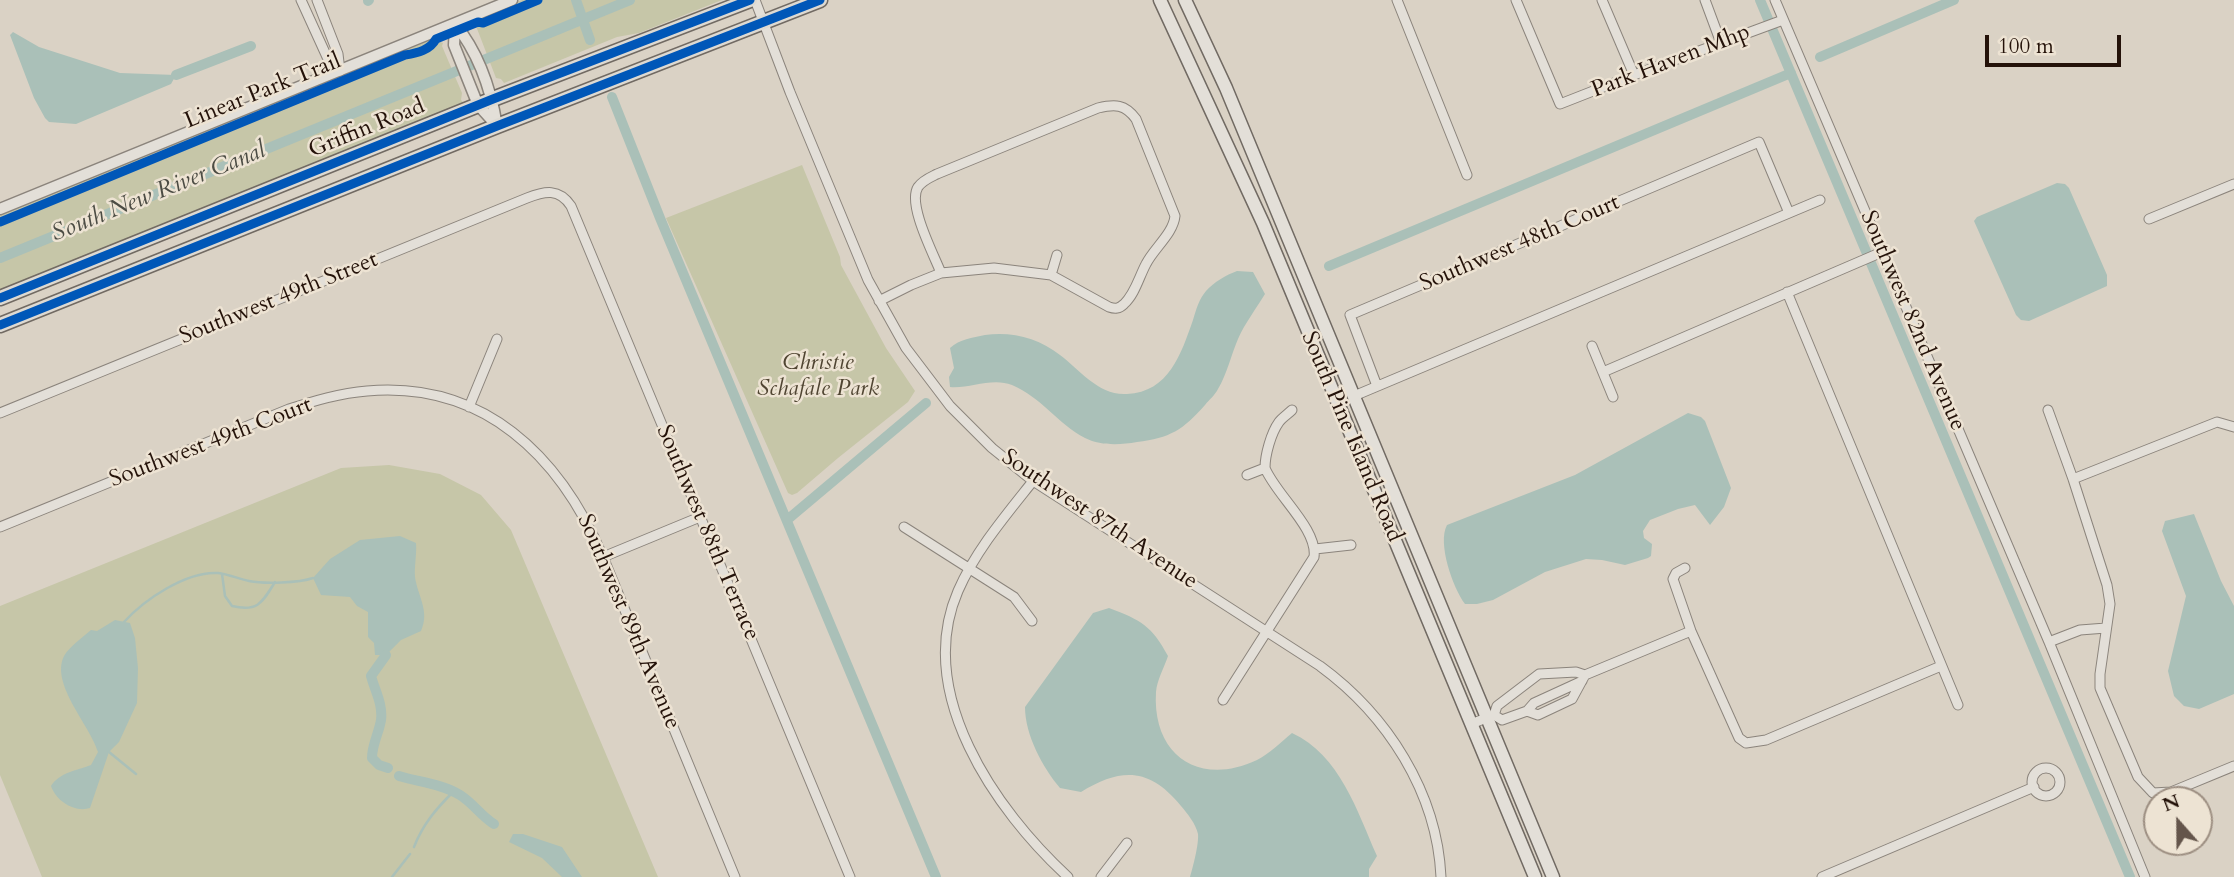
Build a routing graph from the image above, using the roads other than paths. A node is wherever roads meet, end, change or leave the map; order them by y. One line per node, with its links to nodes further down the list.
1 (301, 0): 17 (street)
2 (317, 0): 17 (street)
3 (512, 0): 15 (street)
4 (752, 0): 14 (street, Southwest 87th Avenue); 19 (main road, Griffin Road)
5 (820, 0): 14 (main road, Griffin Road)
6 (1160, 0): 53 (main road, South Pine Island Road)
7 (1185, 0): 41 (main road, South Pine Island Road)
8 (1397, 0): 22 (street)
9 (1516, 0): 18 (street, Park Haven Mhp)
10 (1602, 0): 18 (street)
11 (1705, 0): 16 (street)
12 (1775, 0): 13 (street, Southwest 82nd Avenue)
13 (1782, 20): 16 (street, Park Haven Mhp); 29 (street, Southwest 82nd Avenue)
14 (764, 22): 21 (main road, Griffin Road); 35 (street, Southwest 87th Avenue)
15 (455, 24): 17 (street); 19 (street); 20 (street)
16 (1721, 43): 18 (street, Park Haven Mhp)
17 (340, 71): 26 (street)
18 (1633, 75)
19 (490, 93): 20 (main road, Griffin Road); 21 (street)
20 (476, 99): 21 (street); 34 (main road, Griffin Road)
21 (497, 126): 36 (main road, Griffin Road)
22 (1467, 175)
23 (2234, 184): 28 (street)
24 (559, 194): 46 (street, Southwest 49th Street); 54 (street, Southwest 88th Terrace)
25 (1820, 200): 27 (street)
26 (0, 209)
27 (1789, 213): 40 (street); 40 (street, Southwest 48th Court)
28 (2150, 219)
29 (1878, 254): 33 (street); 66 (street, Southwest 82nd Avenue)
30 (1057, 255): 32 (street)
31 (941, 273): 32 (street); 32 (street); 35 (street)
32 (1051, 275)
33 (1787, 292): 39 (street); 67 (street)
34 (0, 298)
35 (879, 302): 51 (street, Southwest 87th Avenue)
36 (0, 325)
37 (497, 339): 43 (street)
38 (1591, 346): 39 (street)
39 (1603, 372): 42 (street)
40 (1377, 386): 41 (street)
41 (1354, 397): 52 (main road, South Pine Island Road)
42 (1613, 397)
43 (469, 407): 55 (street, Southwest 49th Court); 59 (street, Southwest 89th Avenue)
44 (1292, 410): 48 (street)
45 (2048, 410): 50 (street)
46 (0, 413)
47 (2233, 427): 50 (street)
48 (1265, 468): 49 (street); 58 (street)
49 (1247, 475)
50 (2073, 479): 63 (street)
51 (1033, 481): 60 (street); 64 (street, Southwest 87th Avenue)
52 (1397, 502): 53 (main road); 75 (main road, South Pine Island Road)
53 (1381, 508): 76 (main road, South Pine Island Road)
54 (700, 517): 59 (street); 81 (street, Southwest 88th Terrace)
55 (0, 527)
56 (904, 527): 60 (street)
57 (1351, 545): 58 (street)
58 (1315, 549): 64 (street)
59 (603, 557): 80 (street, Southwest 89th Avenue)
60 (970, 568): 62 (street); 82 (street)
61 (1685, 568): 65 (street)
62 (1032, 621)
63 (2106, 628): 66 (street); 77 (street)
64 (1267, 631): 71 (street); 84 (street, Southwest 87th Avenue)
65 (1691, 631): 67 (street); 69 (street)
66 (2049, 642): 88 (street, Southwest 82nd Avenue)
67 (1941, 666): 72 (street)
68 (1556, 673): 69 (street); 70 (street); 75 (street)
69 (1583, 678): 70 (street); 73 (street)
70 (1557, 693): 73 (street); 74 (street)
71 (1223, 700)
72 (1958, 705)
73 (1560, 706): 74 (street)
74 (1527, 711): 75 (street)
75 (1490, 716): 76 (street); 86 (main road, South Pine Island Road)
76 (1471, 724): 85 (main road, South Pine Island Road)
77 (2234, 766)
78 (2034, 787): 87 (street)
79 (1127, 843): 83 (street)
80 (735, 877)
81 (850, 877)
82 (1068, 877)
83 (1101, 877)
84 (1441, 877)
85 (1535, 877)
86 (1553, 877)
87 (1822, 877)
88 (2145, 877)

